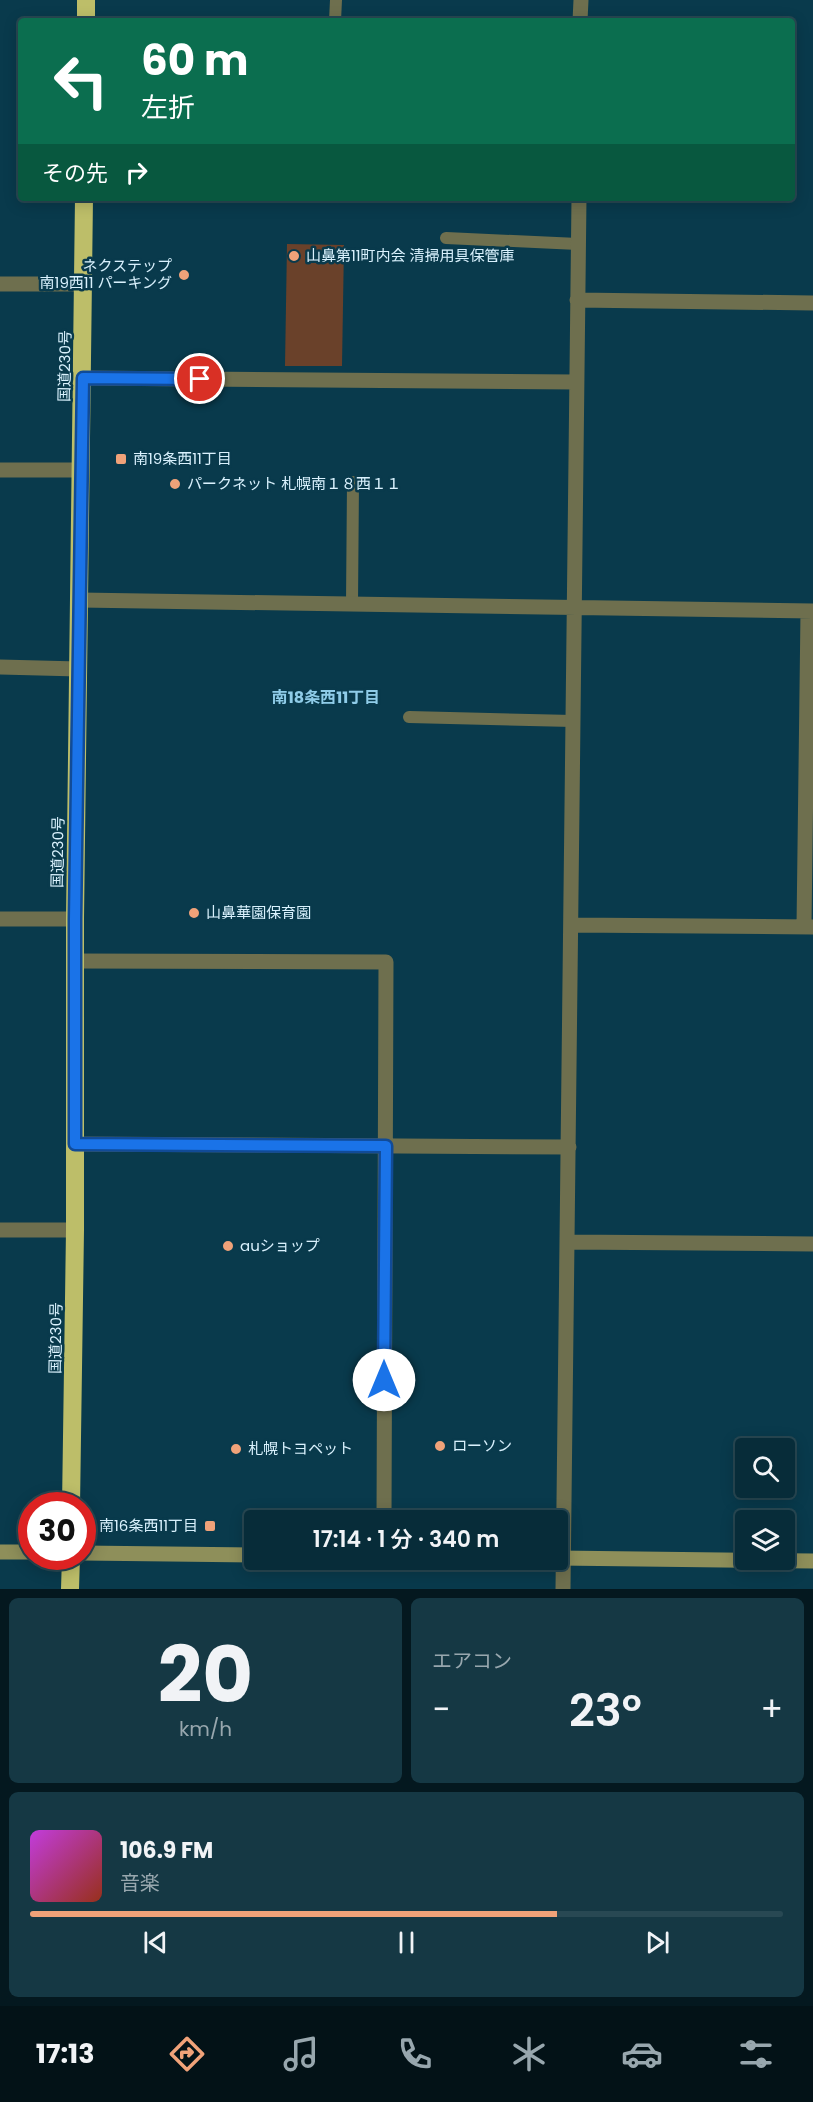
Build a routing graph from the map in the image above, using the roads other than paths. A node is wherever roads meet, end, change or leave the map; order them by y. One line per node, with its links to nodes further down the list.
1 (86, 0): 4 (highway)
2 (336, 0): 5 (lane)
3 (581, 0): 6 (street)
4 (86, 18)
5 (335, 18)
6 (580, 18)
7 (84, 201): 12 (highway, 国道230号)
8 (579, 201): 10 (street)
9 (446, 238): 10 (lane)
10 (578, 244): 13 (street)
11 (0, 284): 12 (street)
12 (84, 284): 15 (highway, 国道230号)
13 (578, 300): 14 (street); 16 (street)
14 (813, 303)
15 (83, 378): 16 (street); 18 (highway, 国道230号)
16 (576, 382): 22 (street)
17 (0, 470): 18 (street)
18 (81, 470): 20 (highway, 国道230号)
19 (353, 482): 21 (lane)
20 (80, 600): 21 (street); 25 (highway, 国道230号)
21 (352, 604): 22 (street)
22 (574, 607): 23 (street); 27 (street)
23 (811, 611): 28 (street)
24 (0, 667): 25 (street)
25 (80, 669): 30 (highway, 国道230号)
26 (409, 717): 27 (lane)
27 (573, 721): 31 (street)
28 (810, 772): 32 (street)
29 (0, 919): 30 (street)
30 (75, 919): 33 (highway, 国道230号)
31 (571, 925): 32 (street); 36 (street)
32 (808, 927)
33 (75, 961): 34 (highway, 国道230号); 35 (street)
34 (75, 1144): 35 (street); 38 (highway, 国道230号)
35 (386, 1146): 36 (street); 42 (street)
36 (568, 1147): 39 (street)
37 (0, 1230): 38 (street)
38 (75, 1230): 41 (highway, 国道230号)
39 (568, 1242): 40 (street); 43 (street)
40 (813, 1244)
41 (71, 1492)
42 (384, 1510)
43 (562, 1510)
44 (0, 1552): 45 (street)
45 (18, 1552)
46 (96, 1553): 47 (street)
47 (244, 1555)
48 (568, 1558): 49 (street)
49 (813, 1561)
50 (71, 1570): 52 (highway)
51 (562, 1570): 53 (street)
52 (70, 1589)
53 (564, 1589)

